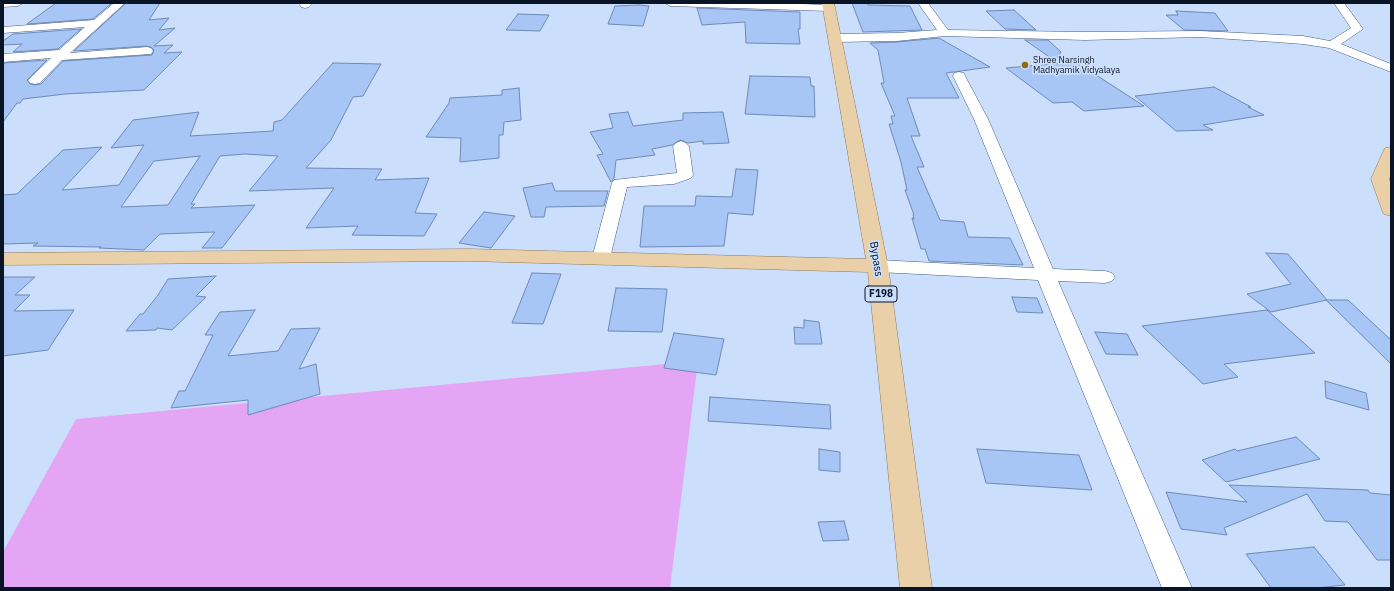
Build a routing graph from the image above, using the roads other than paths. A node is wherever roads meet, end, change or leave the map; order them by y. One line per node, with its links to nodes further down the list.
1 (120, 3): 7 (street)
2 (670, 3): 5 (street)
3 (923, 3): 9 (street)
4 (1339, 3): 11 (street)
5 (682, 4): 6 (street)
6 (828, 6): 10 (main road, Bypass / F198)
7 (97, 23): 8 (street); 13 (street)
8 (3, 30)
9 (945, 33): 10 (street); 11 (street)
10 (834, 38): 23 (main road, Bypass / F198)
11 (1332, 46): 15 (street)
12 (147, 51): 13 (street)
13 (61, 55): 14 (street); 17 (street)
14 (3, 58)
15 (1391, 68)
16 (959, 76): 24 (street)
17 (35, 80)
18 (681, 146): 21 (street)
19 (1391, 152): 20 (main road)
20 (1391, 210)
21 (601, 258): 22 (main road); 23 (main road)
22 (3, 260)
23 (878, 266): 24 (street); 26 (main road, Bypass / F198)
24 (1045, 274): 25 (street); 27 (street)
25 (1105, 277)
26 (916, 588)
27 (1177, 588)

